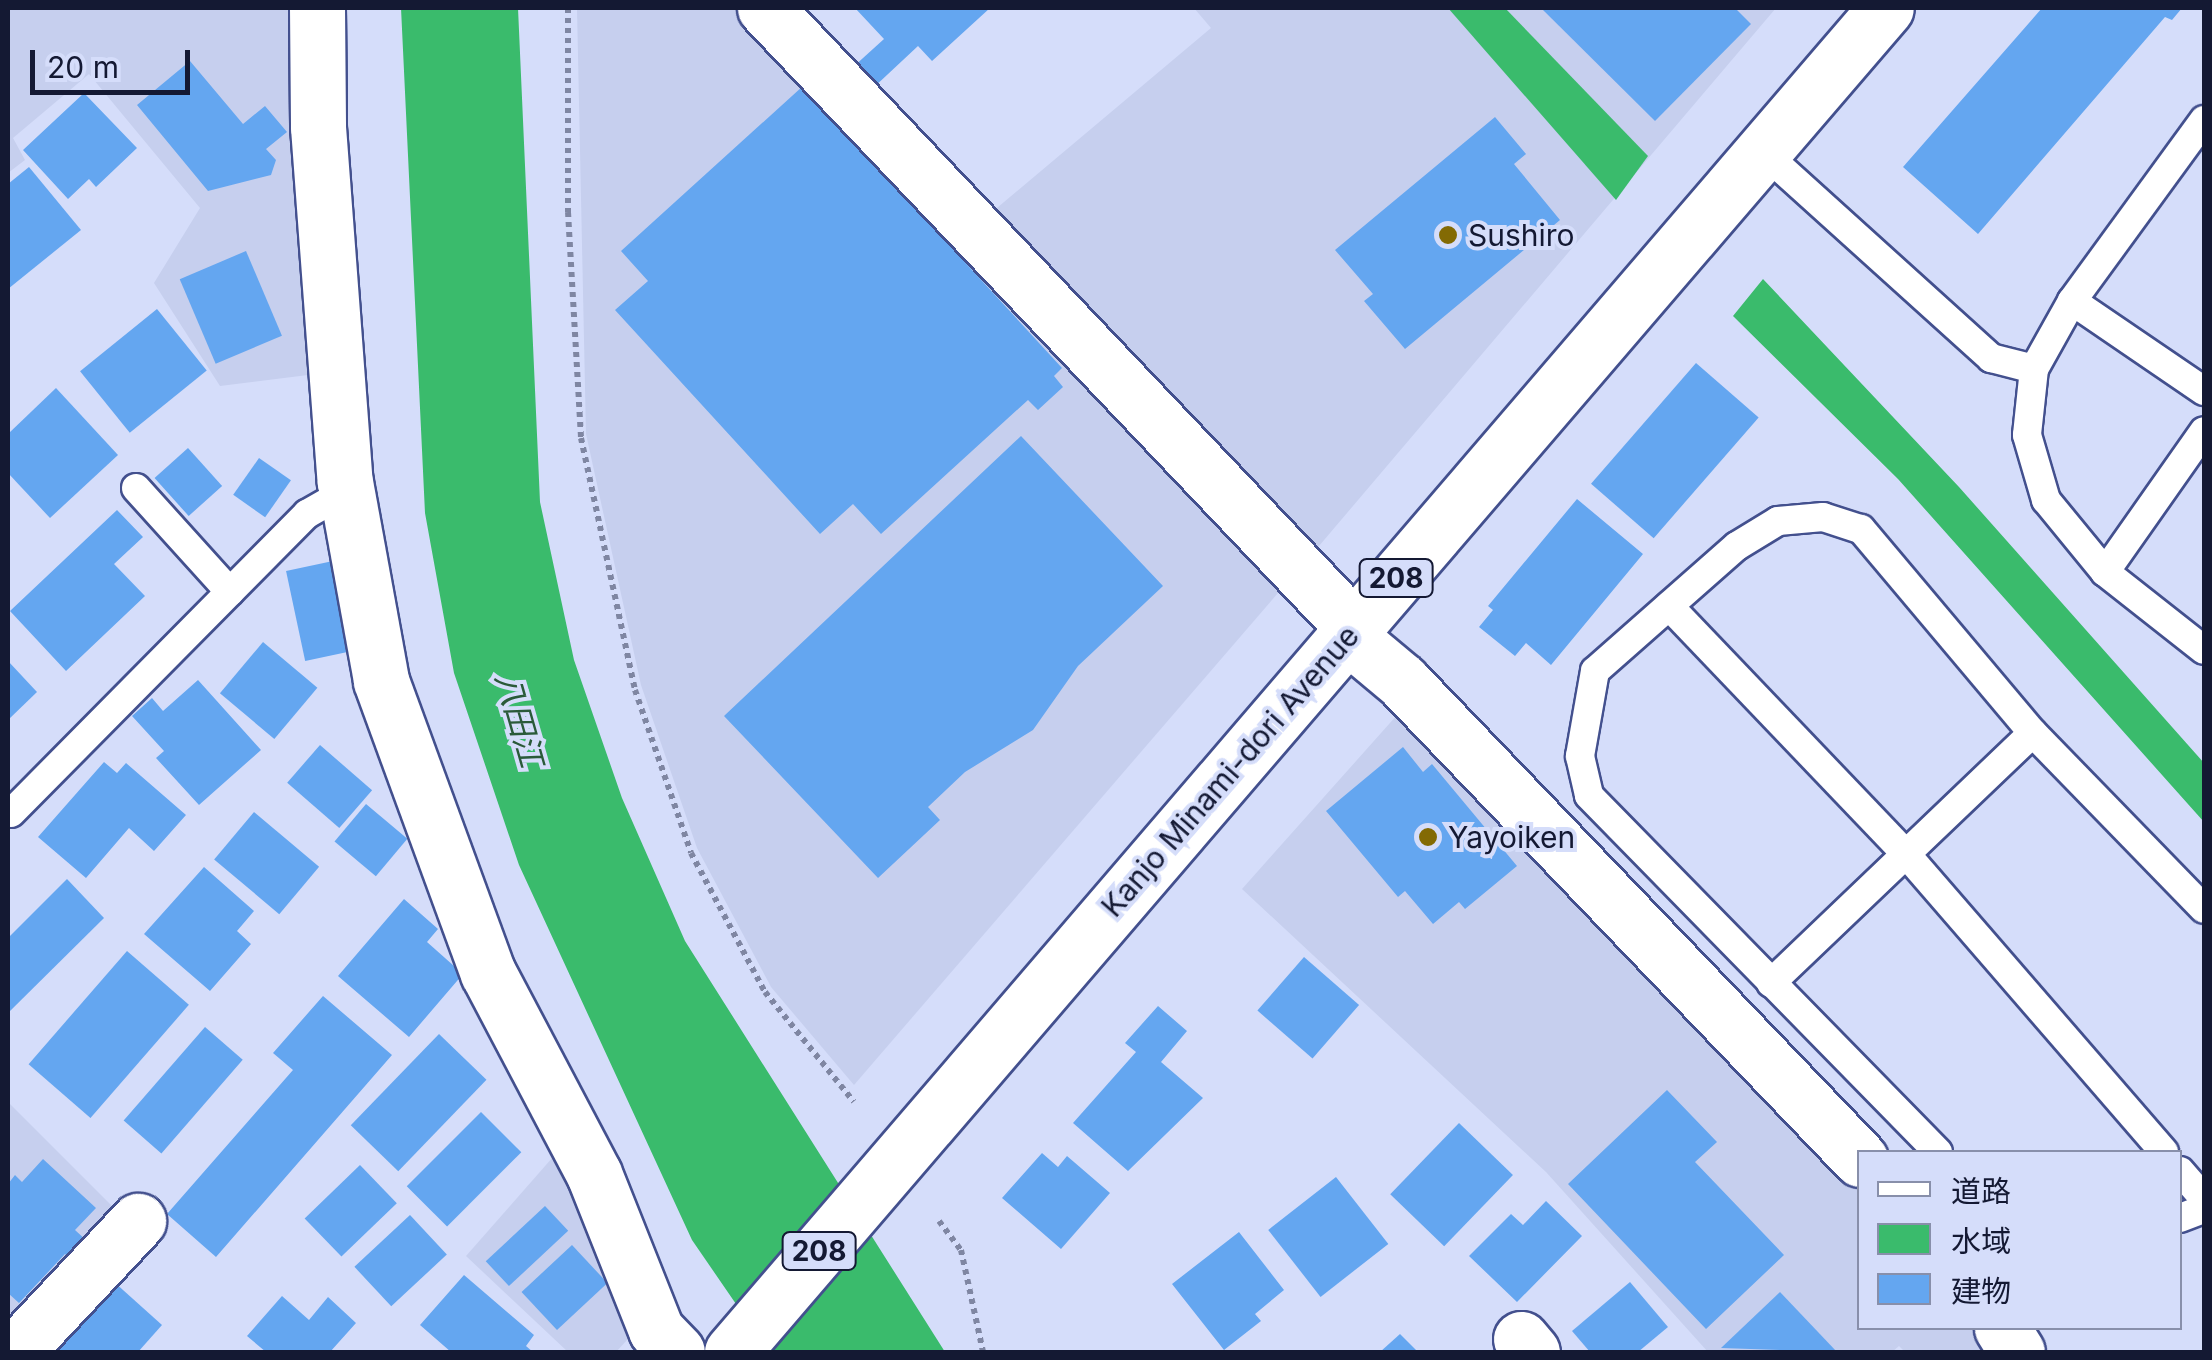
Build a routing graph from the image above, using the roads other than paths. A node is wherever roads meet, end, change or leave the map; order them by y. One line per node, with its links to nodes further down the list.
1 (317, 8): 11 (main road)
2 (764, 8): 15 (main road)
3 (1886, 8): 5 (main road, Kanjo Minami-dori Avenue / 208)
4 (2204, 120): 6 (lane)
5 (1762, 151): 7 (lane); 15 (main road, Kanjo Minami-dori Avenue / 208)
6 (2072, 302): 7 (lane); 8 (lane)
7 (2034, 370): 12 (lane)
8 (2204, 391)
9 (2204, 431): 12 (lane)
10 (136, 488): 13 (lane)
11 (346, 491): 13 (lane); 30 (main road)
12 (2105, 572): 16 (lane)
13 (230, 592): 18 (lane)
14 (1669, 606): 17 (lane); 19 (lane); 21 (lane)
15 (1350, 631): 24 (main road); 31 (main road, Kanjo Minami-dori Avenue / 208)
16 (2204, 650)
17 (2033, 733): 19 (lane); 20 (lane)
18 (11, 813)
19 (1906, 854): 21 (lane); 23 (lane)
20 (2204, 909)
21 (1771, 983): 22 (lane)
22 (1936, 1150)
23 (2162, 1150)
24 (1857, 1156)
25 (2182, 1172): 26 (lane)
26 (2204, 1200)
27 (138, 1222): 29 (main road)
28 (2003, 1330): 32 (main road)
29 (16, 1352)
30 (678, 1352)
31 (732, 1352)
32 (2017, 1352)

